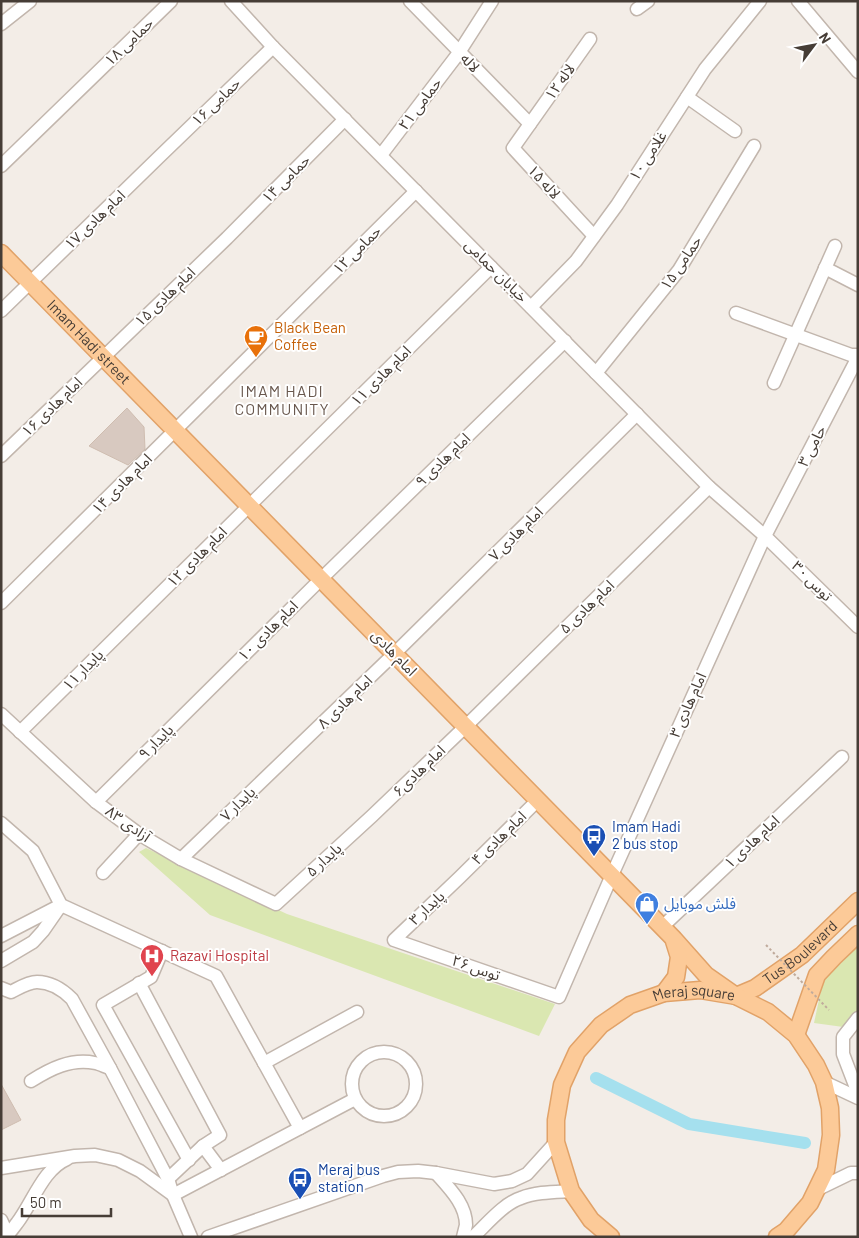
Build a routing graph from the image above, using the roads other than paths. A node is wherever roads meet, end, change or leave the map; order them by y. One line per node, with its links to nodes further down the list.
1 (30, 1): 10 (street)
2 (171, 1): 22 (street, حمامی ۱۸)
3 (231, 1): 12 (street, خیابان حمامی)
4 (410, 1): 13 (street, لاله)
5 (492, 1): 13 (street, حمامی ۲۱)
6 (648, 1): 9 (street)
7 (760, 1): 15 (street, غلامی ۱۰)
8 (798, 1): 14 (street)
9 (637, 9)
10 (1, 24)
11 (590, 39): 17 (street, لاله ۱۲)
12 (273, 47): 16 (street, خیابان حمامی); 21 (street, حمامی ۱۶)
13 (459, 52): 17 (street, لاله); 20 (street, حمامی ۲۱)
14 (858, 72)
15 (687, 97): 18 (street); 24 (street, غلامی ۱۰)
16 (345, 119): 20 (street, خیابان حمامی); 25 (street, حمامی ۱۴)
17 (530, 124): 24 (street, لاله ۱۵)
18 (735, 131)
19 (754, 146): 39 (street, حمامی ۱۵)
20 (381, 156): 23 (street, خیابان حمامی)
21 (159, 157): 30 (street, امام هادی ۱۷)
22 (1, 166)
23 (416, 191): 28 (street, خیابان حمامی); 42 (street, حمامی ۱۲)
24 (594, 236): 32 (street, غلامی ۱۰)
25 (227, 238): 38 (street, امام هادی ۱۵)
26 (834, 246): 29 (street)
27 (1, 253): 30 (main road, Imam Hadi street)
28 (491, 267): 32 (street, خیابان حمامی); 45 (street, امام هادی ۱۱)
29 (825, 268): 31 (street); 35 (street)
30 (30, 283): 33 (street, امام هادی ۱۷); 38 (main road, Imam Hadi street)
31 (858, 285)
32 (531, 307): 36 (street, خیابان حمامی)
33 (1, 312)
34 (736, 313): 35 (street)
35 (795, 335): 37 (street); 40 (street)
36 (565, 341): 39 (street, خیابان حمامی); 47 (street, امام هادی ۹)
37 (858, 356): 46 (street, حامی ۳)
38 (103, 357): 42 (main road, Imam Hadi street); 43 (street, امام هادی ۱۶)
39 (596, 373): 41 (street, خیابان حمامی)
40 (774, 384)
41 (637, 414): 44 (street, خیابان حمامی); 51 (street, امام هادی ۷)
42 (176, 431): 45 (main road, امام هادی); 48 (street, امام هادی ۱۴)
43 (1, 456)
44 (709, 487): 46 (street, خیابان حمامی); 54 (street, امام هادی ۵)
45 (249, 506): 47 (main road, امام هادی); 49 (street, امام هادی ۱۲)
46 (765, 536): 50 (street, توس ۳۰); 65 (street, امام هادی ۳)
47 (321, 579): 51 (main road, امام هادی); 52 (street, امام هادی ۱۰)
48 (1, 603)
49 (146, 608): 55 (street, پایدار ۱۱)
50 (858, 627)
51 (394, 654): 54 (main road, امام هادی); 56 (street, امام هادی ۸)
52 (216, 683): 59 (street, پایدار ۹)
53 (1, 714): 55 (street, آزادی ۸۳)
54 (466, 726): 58 (main road, امام هادی); 60 (street, امام هادی۶)
55 (20, 732): 59 (street, آزادی ۸۳)
56 (295, 749): 63 (street, پایدار ۷)
57 (842, 757): 70 (street, امام هادی ۱)
58 (538, 800): 65 (main road, امام هادی); 66 (street, امام هادی ۴)
59 (96, 802): 62 (street, آزادی ۸۳)
60 (372, 816): 68 (street, پایدار ۵)
61 (1, 823): 69 (street)
62 (135, 838): 63 (street, آزادی ۸۳); 64 (street)
63 (182, 859): 68 (street, آزادی ۸۳)
64 (102, 873)
65 (612, 875): 70 (main road, امام هادی); 79 (street, امام هادی ۳)
66 (460, 877): 73 (street, پایدار ۳)
67 (858, 901): 80 (main road, Tus Boulevard)
68 (276, 904)
69 (61, 905): 72 (street); 74 (street); 75 (street)
70 (668, 933): 78 (main road); 80 (main road, امام هادی)
71 (858, 934): 83 (main road, Tus Boulevard)
72 (1, 936)
73 (394, 940): 79 (street, توس ۲۶)
74 (162, 952): 76 (street); 84 (street)
75 (1, 961)
76 (138, 984): 93 (street); 95 (street)
77 (1, 988): 85 (street)
78 (664, 992): 80 (main road, Meraj square); 92 (main road, Meraj square)
79 (559, 996)
80 (736, 996): 83 (main road, Meraj square)
81 (357, 1012): 84 (street)
82 (858, 1018): 88 (street)
83 (796, 1036): 87 (main road, Meraj square)
84 (264, 1063): 91 (street)
85 (110, 1068): 86 (street); 100 (street)
86 (30, 1081)
87 (824, 1082): 89 (street); 102 (main road, Meraj square)
88 (858, 1093)
89 (858, 1098)
90 (355, 1099): 90 (street); 91 (street)
91 (300, 1128): 97 (street)
92 (556, 1142): 98 (street); 101 (main road, Meraj square)
93 (204, 1146): 95 (street); 97 (street)
94 (75, 1156): 96 (street); 103 (street); 107 (street)
95 (189, 1160): 100 (street)
96 (1, 1168)
97 (221, 1170): 103 (street)
98 (436, 1173): 109 (street); 110 (street)
99 (858, 1173): 102 (street)
100 (168, 1179): 103 (street)
101 (571, 1190): 105 (main road, Meraj square); 111 (street)
102 (816, 1190): 106 (main road, Meraj square)
103 (173, 1195): 108 (street)
104 (1, 1220): 107 (street)
105 (591, 1220): 112 (main road); 113 (main road, Meraj square)
106 (783, 1235)
107 (7, 1236)
108 (191, 1237)
109 (208, 1237)
110 (463, 1237)
111 (473, 1237)
112 (592, 1237)
113 (610, 1237)

